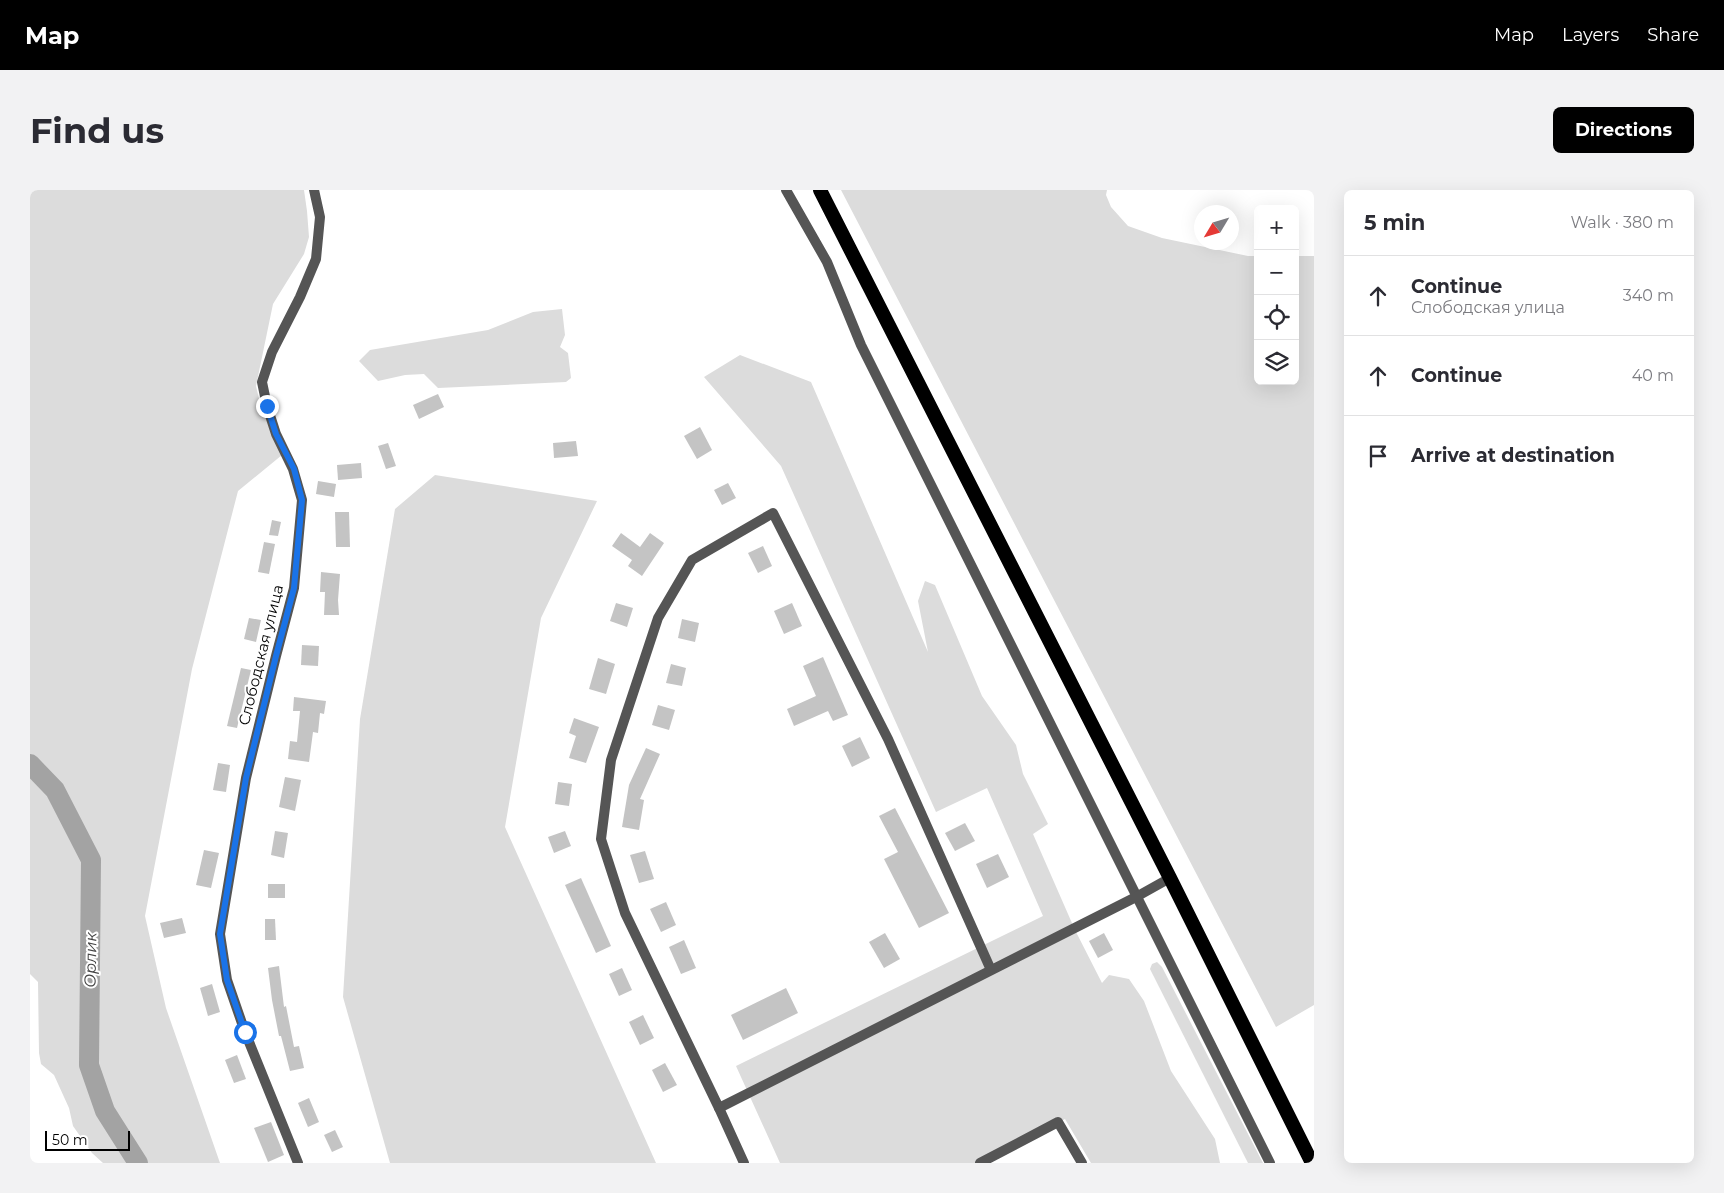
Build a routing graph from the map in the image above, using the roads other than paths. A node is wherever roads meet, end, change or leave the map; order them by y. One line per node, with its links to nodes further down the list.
1 (314, 190): 8 (street, Слободская улица)
2 (786, 190): 5 (street)
3 (820, 190): 4 (highway)
4 (1170, 878): 5 (street); 13 (highway)
5 (1136, 896): 6 (street); 12 (street)
6 (991, 970): 7 (street); 7 (street)
7 (719, 1108): 9 (street)
8 (298, 1163)
9 (744, 1163)
10 (980, 1163): 11 (street)
11 (1082, 1163)
12 (1270, 1163)
13 (1312, 1163)

